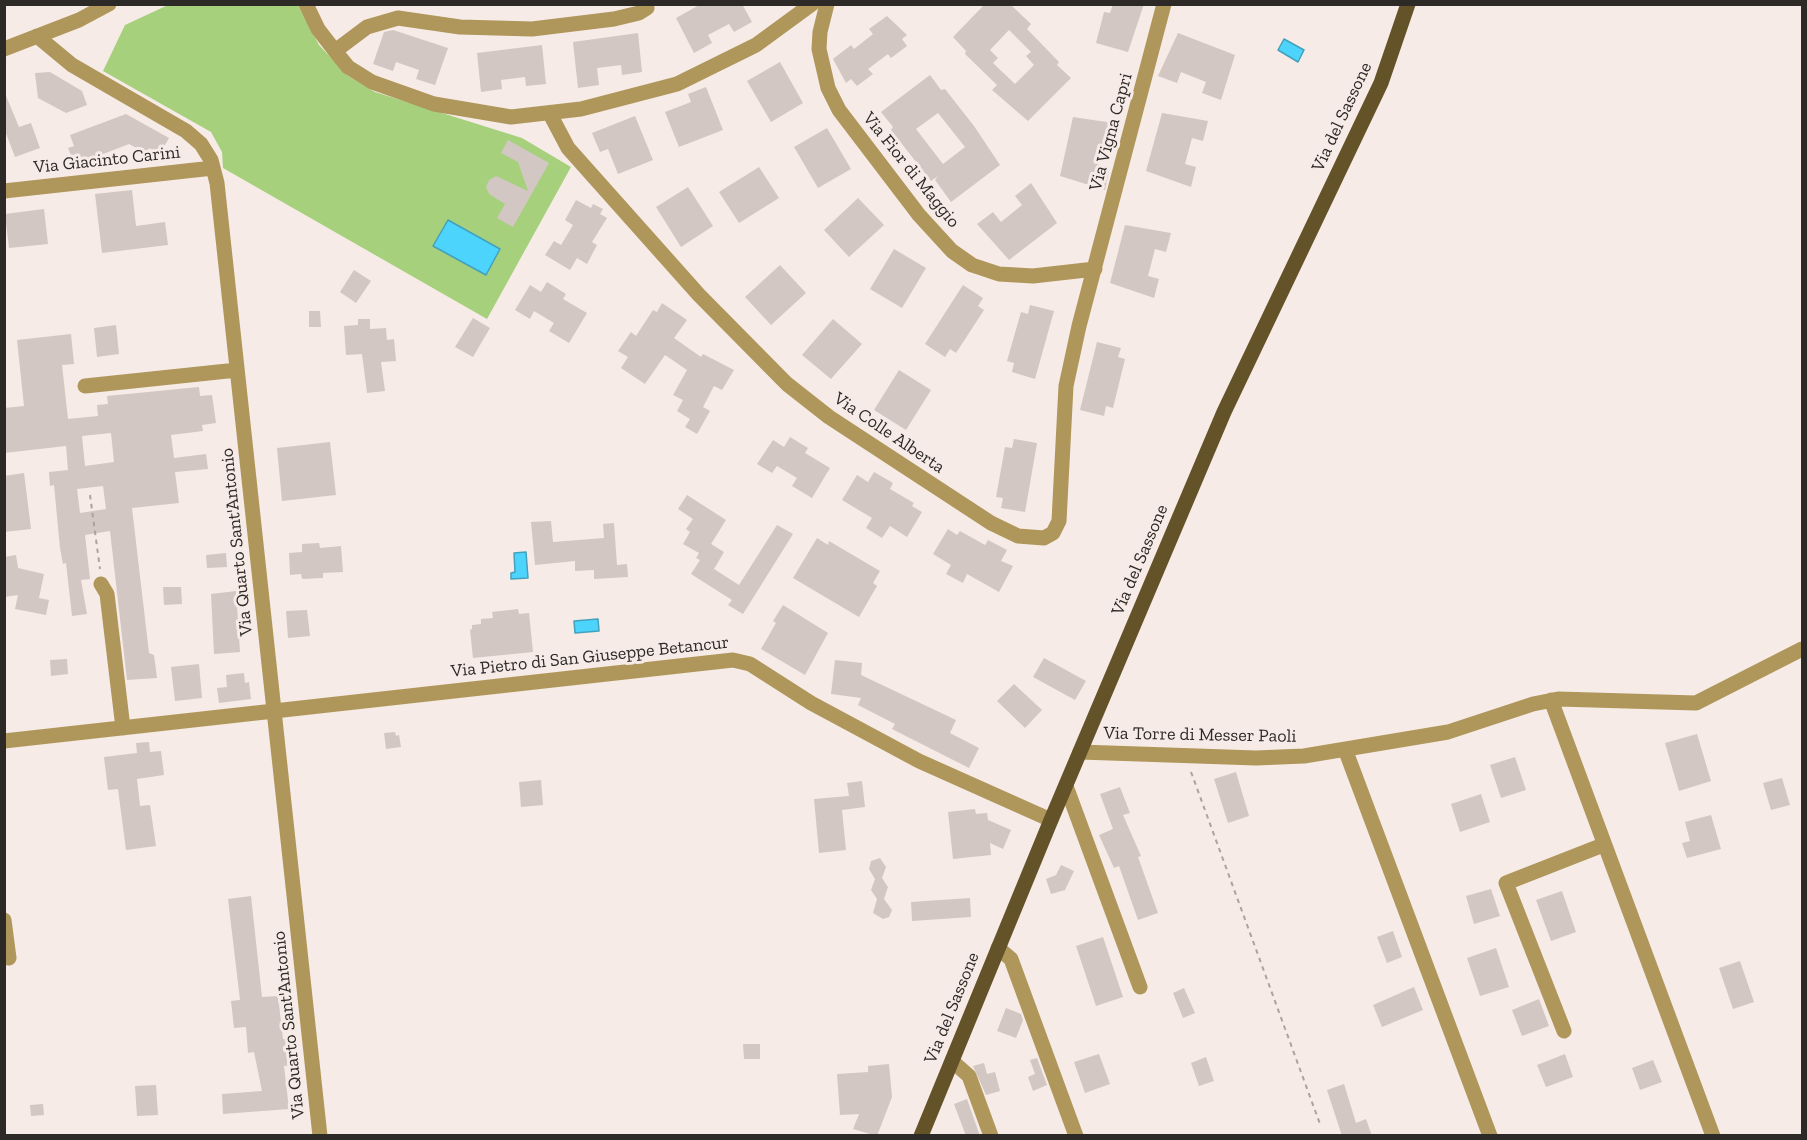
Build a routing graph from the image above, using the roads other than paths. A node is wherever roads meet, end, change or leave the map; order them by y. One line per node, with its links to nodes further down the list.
1 (109, 4): 8 (street)
2 (306, 4): 10 (street)
3 (812, 4): 11 (street)
4 (827, 4): 14 (street, Via Fior di Maggio)
5 (1164, 4): 14 (street, Via Vigna Capri)
6 (1408, 4): 24 (main road, Via del Sassone)
7 (646, 8): 10 (street)
8 (37, 36): 9 (street); 12 (street, Via Quarto Sant'Antonio)
9 (4, 49)
10 (335, 51): 11 (street)
11 (550, 114): 14 (street, Via Colle Alberta)
12 (213, 168): 13 (street, Via Giacinto Carini); 15 (street, Via Quarto Sant'Antonio)
13 (4, 191)
14 (1095, 269)
15 (237, 370): 16 (street); 20 (street, Via Quarto Sant'Antonio)
16 (85, 386)
17 (102, 584): 21 (street)
18 (1803, 649): 19 (street, Via Torre di Messer Paoli)
19 (1551, 700): 23 (street, Via Torre di Messer Paoli); 27 (street)
20 (275, 712): 21 (street, Via Pietro di San Giuseppe Betancur); 26 (street, Via Pietro di San Giuseppe Betancur); 34 (street, Via Quarto Sant'Antonio)
21 (123, 728): 22 (street, Via Pietro di San Giuseppe Betancur)
22 (4, 741)
23 (1345, 749): 24 (street, Via Torre di Messer Paoli); 38 (street)
24 (1080, 752): 25 (main road, Via del Sassone)
25 (1066, 786): 26 (main road, Via del Sassone); 31 (street)
26 (1051, 820): 29 (main road, Via del Sassone)
27 (1603, 845): 32 (street); 39 (street)
28 (4, 920): 30 (street)
29 (998, 948): 33 (main road, Via del Sassone); 37 (street)
30 (9, 958)
31 (1140, 987)
32 (1564, 1031)
33 (952, 1061): 35 (main road, Via del Sassone); 36 (street)
34 (320, 1136)
35 (921, 1136)
36 (991, 1136)
37 (1076, 1136)
38 (1490, 1136)
39 (1713, 1136)

